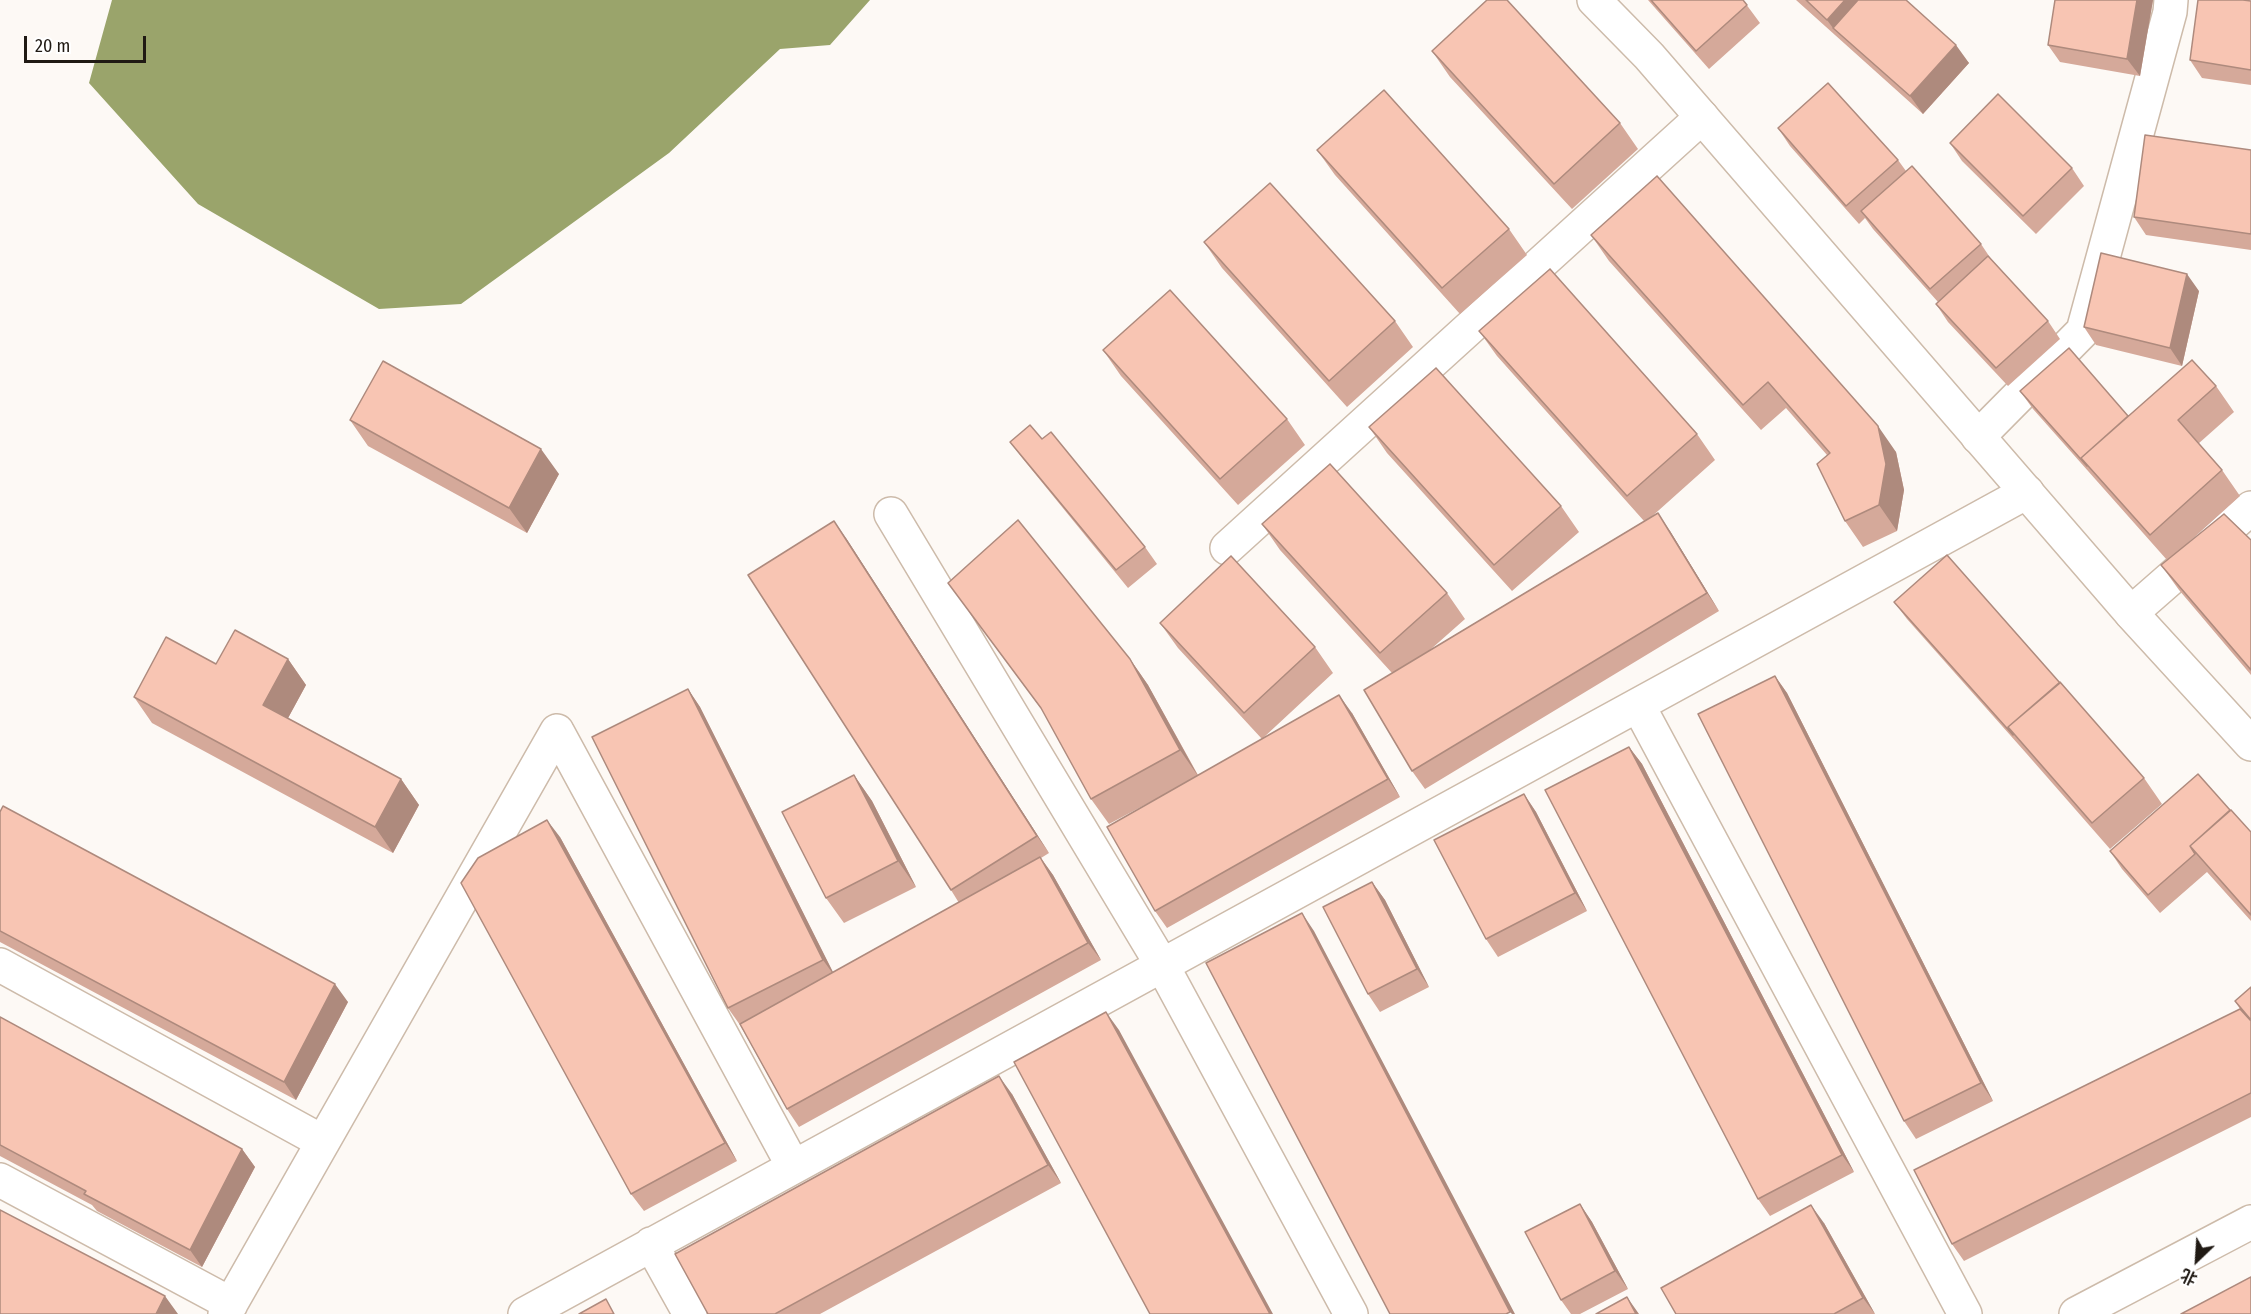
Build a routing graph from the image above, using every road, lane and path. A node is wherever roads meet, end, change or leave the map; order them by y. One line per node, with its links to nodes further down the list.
1 (1594, 0): 3 (street)
2 (2171, 0): 4 (street)
3 (1702, 117): 4 (street); 8 (street)
4 (1978, 437): 5 (street)
5 (2027, 492): 9 (street); 10 (street)
6 (2251, 508): 9 (street)
7 (891, 514): 13 (street)
8 (1227, 548)
9 (2131, 613): 11 (street)
10 (1638, 705): 13 (street); 23 (street)
11 (2251, 744)
12 (0, 965): 14 (street)
13 (1162, 965): 15 (street); 22 (street)
14 (323, 1142): 15 (street); 19 (street)
15 (793, 1167): 18 (street)
16 (0, 1180): 19 (street)
17 (2251, 1222): 24 (street)
18 (651, 1244): 20 (street); 21 (street)
19 (228, 1309)
20 (525, 1314)
21 (690, 1314)
22 (1351, 1314)
23 (1965, 1314)
24 (2076, 1314)

